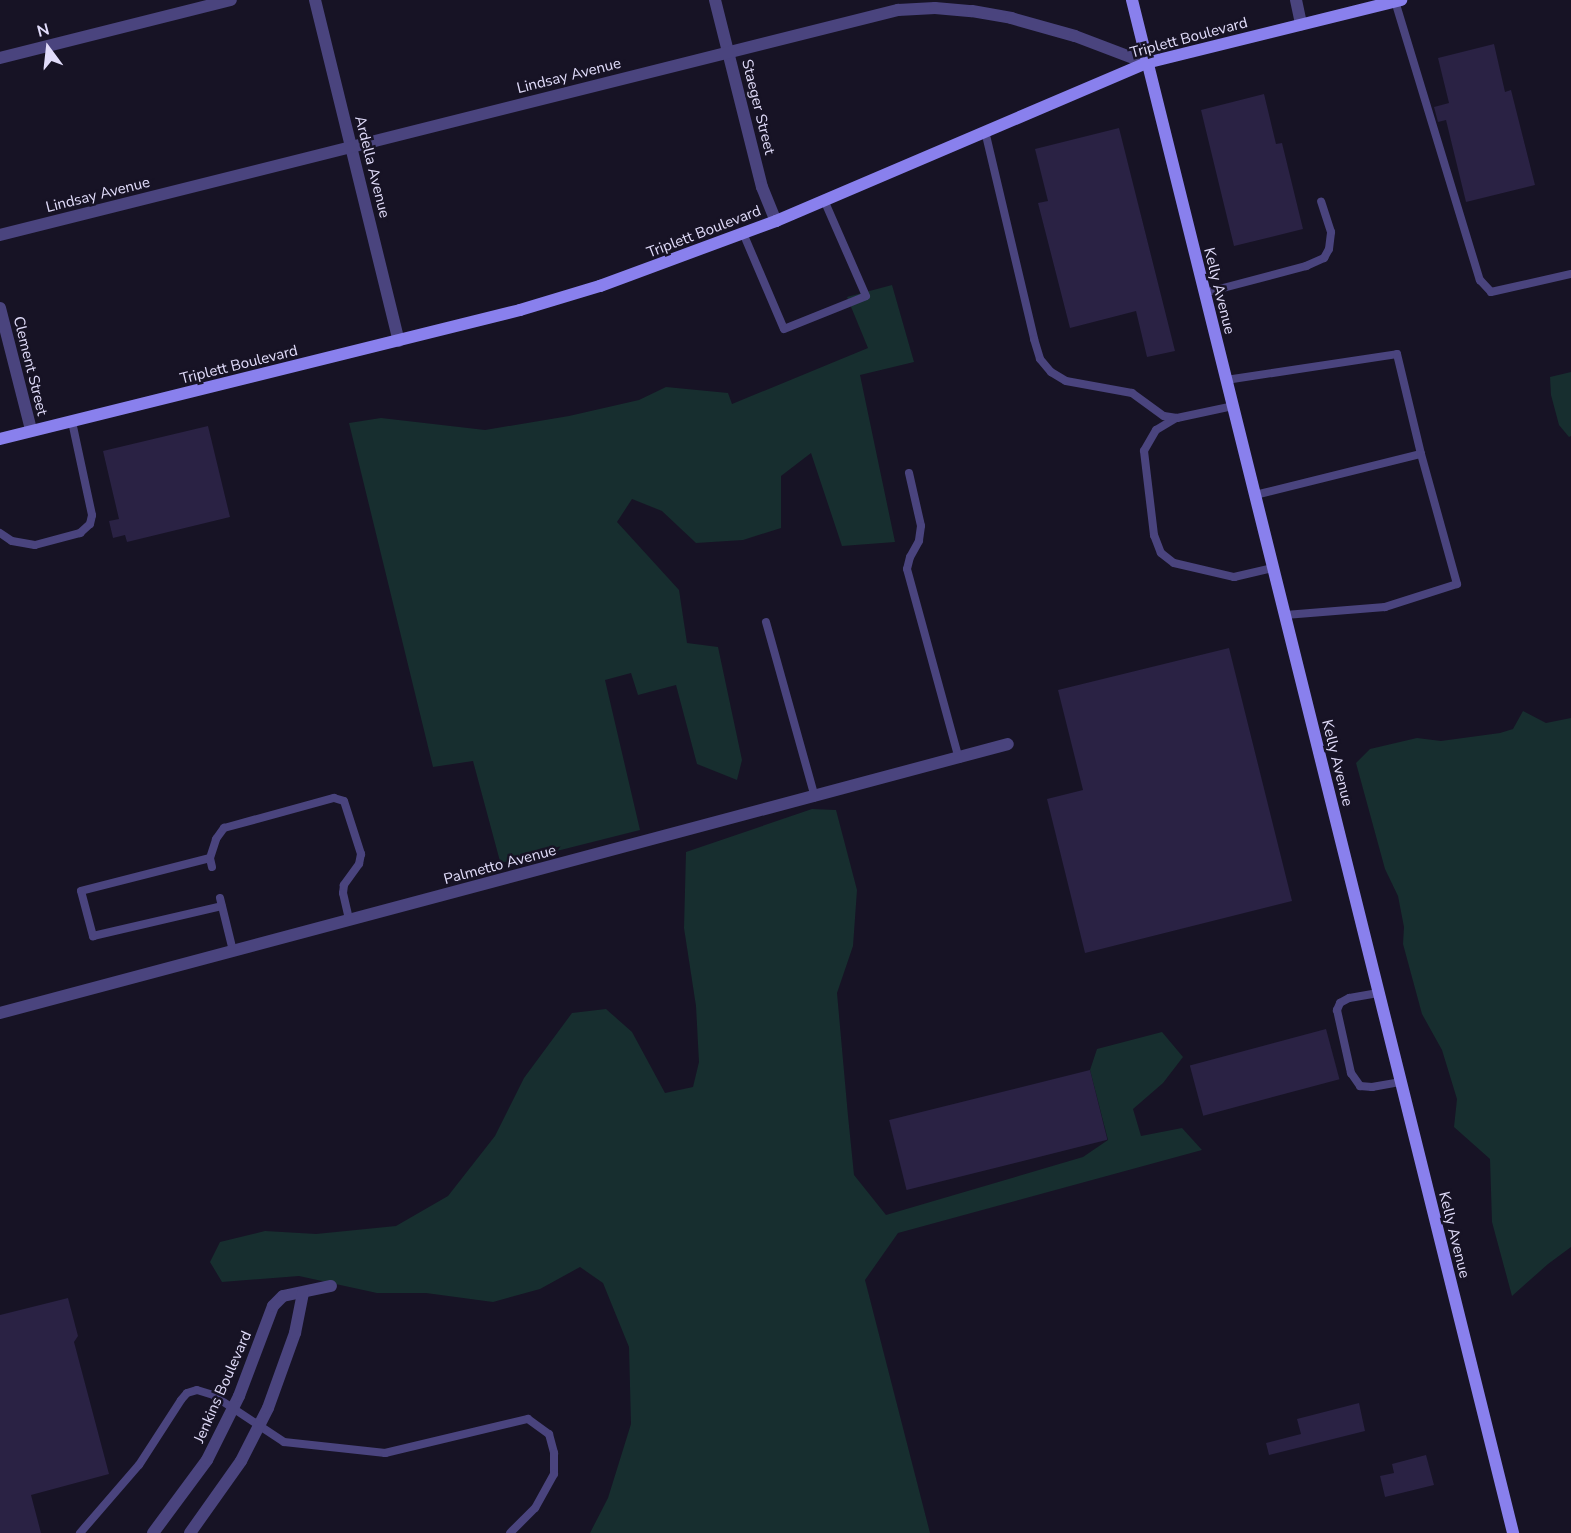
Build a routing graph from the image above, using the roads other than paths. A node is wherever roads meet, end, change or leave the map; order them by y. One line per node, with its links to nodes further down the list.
1 (231, 0): 10 (street)
2 (315, 0): 13 (street, Ardella Avenue)
3 (714, 0): 9 (street, Staeger Street)
4 (1132, 0): 11 (main road, Kelly Avenue)
5 (1296, 0): 8 (street)
6 (1398, 1): 7 (main road, Triplett Boulevard); 19 (lane)
7 (1373, 3): 8 (main road, Triplett Boulevard)
8 (1301, 24): 11 (main road, Triplett Boulevard)
9 (728, 51): 11 (street, Lindsay Avenue); 13 (street, Lindsay Avenue); 16 (street, Staeger Street)
10 (0, 58)
11 (1146, 63): 12 (main road, Triplett Boulevard); 20 (main road, Kelly Avenue)
12 (985, 131): 14 (main road, Triplett Boulevard); 25 (lane)
13 (352, 146): 18 (street, Lindsay Avenue); 22 (street, Ardella Avenue)
14 (824, 200): 16 (main road, Triplett Boulevard); 17 (lane)
15 (1321, 202): 20 (lane)
16 (776, 220): 17 (main road, Triplett Boulevard)
17 (743, 233): 22 (main road, Triplett Boulevard)
18 (0, 235)
19 (1571, 274)
20 (1204, 293): 23 (main road, Kelly Avenue)
21 (0, 308): 27 (street, Clement Street)
22 (399, 341): 26 (main road, Triplett Boulevard)
23 (1226, 380): 24 (main road, Kelly Avenue); 29 (lane)
24 (1233, 406): 25 (lane); 31 (main road, Kelly Avenue)
25 (1177, 418): 33 (lane)
26 (72, 422): 27 (main road, Triplett Boulevard); 32 (lane)
27 (31, 430): 28 (main road, Triplett Boulevard)
28 (0, 439)
29 (1421, 454): 31 (lane); 34 (lane)
30 (909, 473): 37 (lane)
31 (1255, 495): 33 (main road, Kelly Avenue)
32 (0, 533)
33 (1273, 568): 34 (main road, Kelly Avenue)
34 (1285, 615): 43 (main road, Kelly Avenue)
35 (766, 622): 38 (lane)
36 (1008, 744): 37 (street, Palmetto Avenue)
37 (959, 759): 38 (street, Palmetto Avenue)
38 (815, 796): 41 (street, Palmetto Avenue)
39 (210, 858): 40 (lane); 41 (lane); 42 (lane)
40 (212, 867)
41 (349, 920): 42 (street, Palmetto Avenue)
42 (233, 951): 44 (street, Palmetto Avenue)
43 (1378, 993): 45 (main road, Kelly Avenue); 45 (lane)
44 (0, 1013)
45 (1401, 1082): 54 (main road, Kelly Avenue)
46 (331, 1286): 47 (street, Jenkins Boulevard)
47 (303, 1293): 48 (street, Jenkins Boulevard); 49 (street)
48 (233, 1408): 49 (lane); 50 (lane); 51 (street, Jenkins Boulevard)
49 (259, 1426): 52 (street); 53 (lane)
50 (80, 1533)
51 (153, 1533)
52 (190, 1533)
53 (510, 1533)
54 (1513, 1533)

